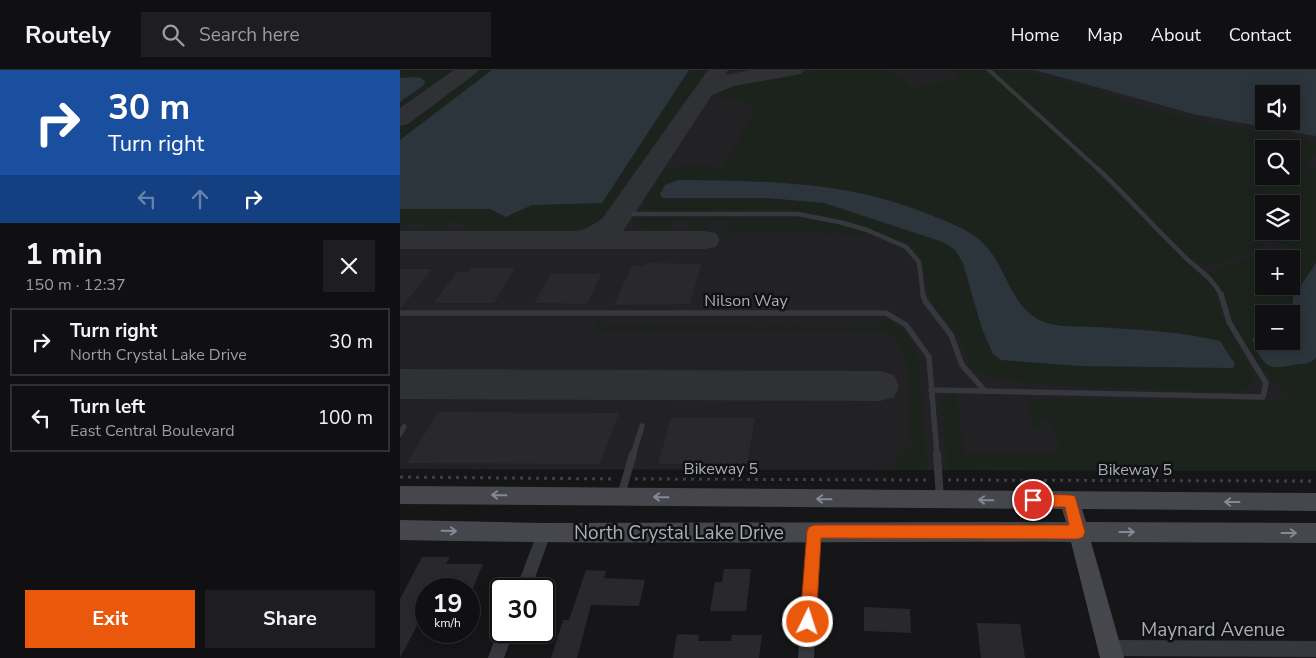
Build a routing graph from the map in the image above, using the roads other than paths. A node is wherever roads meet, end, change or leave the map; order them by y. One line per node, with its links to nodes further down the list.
1 (989, 70): 5 (lane)
2 (633, 214): 5 (lane)
3 (400, 313): 4 (lane, Nilson Way)
4 (931, 390): 5 (lane); 11 (lane, Nilson Way)
5 (985, 391)
6 (642, 426): 10 (lane)
7 (404, 427): 8 (lane)
8 (400, 434)
9 (400, 494): 10 (main road, North Crystal Lake Drive, one-way to 9)
10 (621, 496): 11 (main road, North Crystal Lake Drive, one-way to 10)
11 (940, 500): 12 (main road, North Crystal Lake Drive, one-way to 11)
12 (1070, 501): 13 (main road, North Crystal Lake Drive, one-way to 12); 16 (main road)
13 (1316, 502)
14 (400, 530): 17 (main road, North Crystal Lake Drive, one-way to 17)
15 (814, 531): 16 (main road, North Crystal Lake Drive); 17 (main road, North Crystal Lake Drive); 24 (street)
16 (1078, 532): 18 (main road, one-way to 18); 22 (main road)
17 (544, 533): 19 (street)
18 (1316, 533)
19 (527, 578)
20 (502, 643): 23 (street)
21 (1316, 649): 22 (street, Maynard Avenue)
22 (1110, 653)
23 (496, 658)
24 (806, 658)

